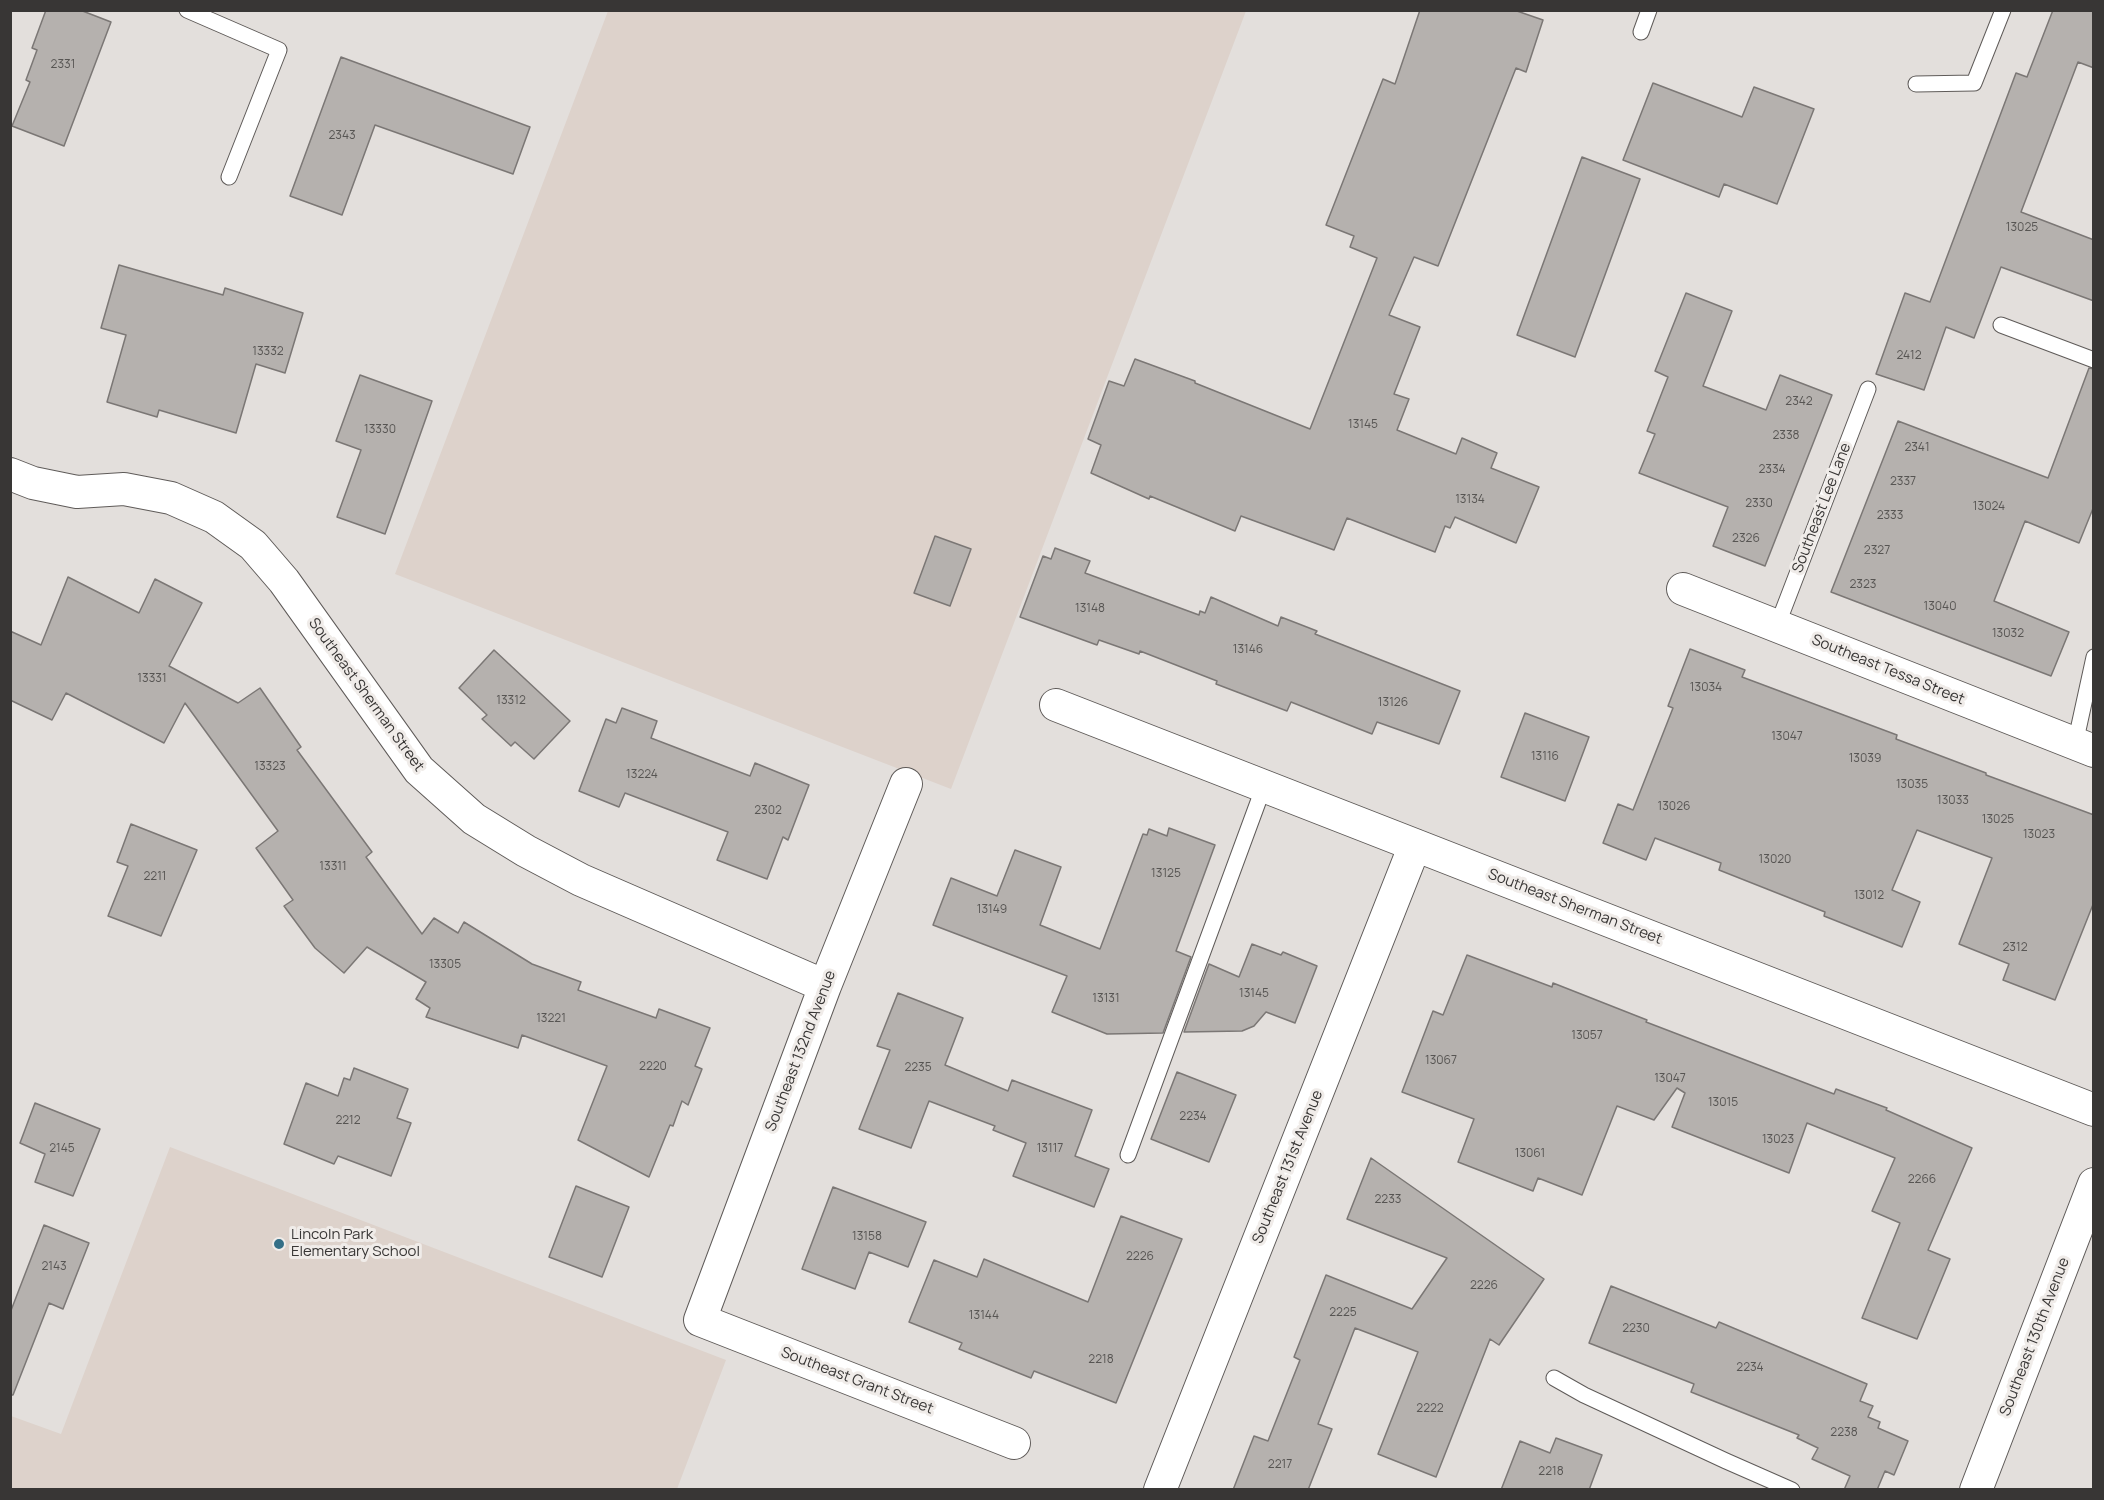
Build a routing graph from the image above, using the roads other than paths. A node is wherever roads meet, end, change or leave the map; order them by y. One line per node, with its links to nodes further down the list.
1 (187, 10): 6 (lane)
2 (1649, 10): 4 (lane)
3 (2003, 10): 5 (lane)
4 (1641, 32)
5 (1916, 84)
6 (229, 177)
7 (2001, 325): 8 (lane)
8 (2094, 360)
9 (1868, 389): 12 (lane, Southeast Lee Lane)
10 (10, 474): 19 (street, Southeast Sherman Street)
11 (1683, 589): 12 (street, Southeast Tessa Street)
12 (1777, 626): 15 (street, Southeast Tessa Street)
13 (2094, 657): 15 (lane)
14 (1056, 705): 17 (street, Southeast Sherman Street)
15 (2084, 748)
16 (906, 783): 19 (street, Southeast 132nd Avenue)
17 (1264, 786): 18 (street, Southeast Sherman Street); 21 (lane)
18 (1415, 845): 20 (street, Southeast Sherman Street); 26 (street, Southeast 131st Avenue)
19 (825, 986): 23 (street, Southeast 132nd Avenue)
20 (2094, 1110)
21 (1128, 1155)
22 (2094, 1184): 28 (street, Southeast 130th Avenue)
23 (700, 1320): 25 (street, Southeast Grant Street)
24 (1554, 1378): 27 (lane)
25 (1014, 1443)
26 (1160, 1490)
27 (1791, 1490)
28 (1976, 1490)

